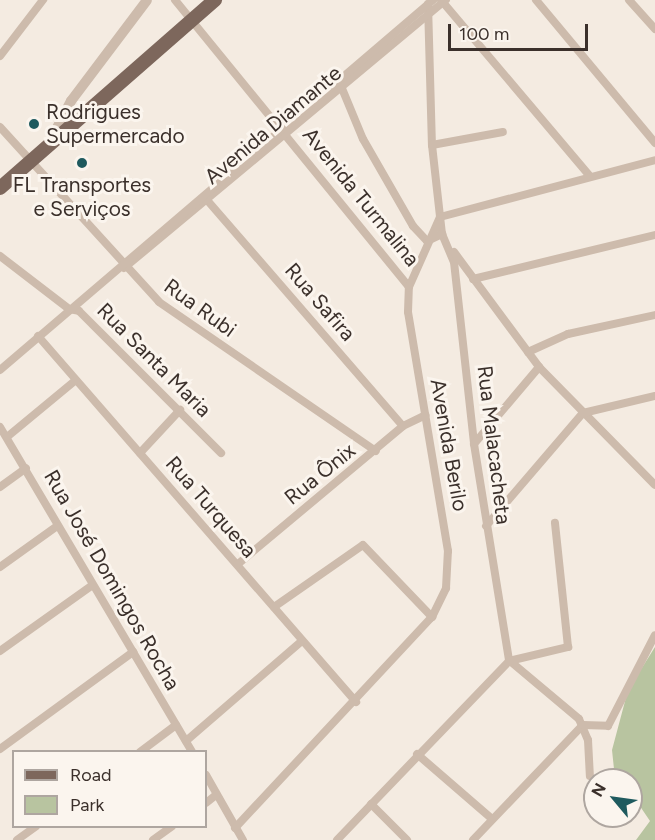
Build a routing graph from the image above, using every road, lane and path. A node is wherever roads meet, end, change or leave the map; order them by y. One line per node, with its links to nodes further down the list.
1 (43, 0): 12 (street)
2 (147, 0): 20 (street)
3 (175, 0): 10 (street, Avenida Turmalina)
4 (214, 0): 10 (main road)
5 (536, 0): 19 (street)
6 (629, 0): 11 (street)
7 (443, 1): 9 (street, Avenida Diamante); 24 (street)
8 (430, 2): 9 (street); 13 (street, Avenida Diamante)
9 (430, 14): 14 (street, Avenida Diamante); 21 (street)
10 (194, 17): 16 (street, Avenida Turmalina); 20 (main road)
11 (655, 29)
12 (0, 56)
13 (338, 80): 14 (street); 16 (street, Avenida Diamante)
14 (344, 90): 18 (street, Avenida Diamante); 30 (street)
15 (0, 127): 22 (street, Rua Rubi)
16 (283, 127): 18 (street, Avenida Turmalina); 26 (street, Avenida Diamante)
17 (503, 132): 21 (street)
18 (288, 136): 26 (street, Avenida Diamante); 34 (street, Avenida Turmalina)
19 (655, 143)
20 (48, 145): 22 (main road)
21 (432, 145): 27 (street)
22 (34, 159): 25 (main road); 32 (street, Rua Rubi)
23 (655, 160): 24 (street)
24 (589, 175): 27 (street)
25 (0, 188)
26 (206, 199): 32 (street, Avenida Diamante); 46 (street, Rua Safira)
27 (440, 217): 28 (street); 30 (street, Avenida Berilo)
28 (442, 234): 30 (street); 33 (street); 49 (street, Rua Malacacheta)
29 (655, 235): 33 (street)
30 (427, 241): 34 (street, Avenida Berilo)
31 (0, 256): 35 (street, Rua Santa Maria)
32 (124, 265): 35 (street, Avenida Diamante); 50 (street, Rua Rubi)
33 (473, 279): 38 (street)
34 (409, 287): 45 (street, Avenida Berilo)
35 (69, 309): 37 (street, Avenida Diamante); 43 (street, Rua Santa Maria)
36 (655, 315): 38 (street)
37 (38, 336): 40 (street, Avenida Diamante); 41 (street, Rua Turquesa)
38 (528, 352): 39 (street)
39 (539, 367): 44 (street); 49 (street)
40 (0, 370)
41 (76, 380): 48 (street); 51 (street, Rua Turquesa)
42 (655, 396): 44 (street)
43 (180, 410): 51 (street); 52 (street, Rua Santa Maria)
44 (584, 413): 54 (street); 58 (street)
45 (426, 415): 46 (street, Rua Ônix); 63 (street, Avenida Berilo)
46 (404, 426): 50 (street, Rua Ônix)
47 (0, 427): 48 (street, Rua José Domingos Rocha)
48 (7, 437): 53 (street, Rua José Domingos Rocha)
49 (474, 444): 58 (street, Rua Malacacheta)
50 (376, 451): 59 (street, Rua Ônix)
51 (140, 453): 59 (street, Rua Turquesa)
52 (221, 453)
53 (26, 468): 55 (street); 57 (street, Rua José Domingos Rocha)
54 (653, 481)
55 (0, 487)
56 (555, 523): 68 (street)
57 (57, 526): 60 (street); 61 (street, Rua José Domingos Rocha)
58 (486, 526): 68 (street, Rua Malacacheta)
59 (238, 564): 62 (street, Rua Turquesa)
60 (0, 567)
61 (91, 586): 66 (street); 67 (street, Rua José Domingos Rocha)
62 (274, 607): 63 (street); 65 (street, Rua Turquesa)
63 (432, 617): 69 (street, Avenida Berilo)
64 (655, 635): 71 (street)
65 (302, 641): 69 (street, Rua Turquesa); 72 (street)
66 (0, 651)
67 (133, 652): 70 (street, Rua José Domingos Rocha); 73 (street)
68 (509, 661): 71 (street); 76 (street)
69 (356, 702): 85 (street, Avenida Berilo)
70 (176, 725): 72 (street, Rua José Domingos Rocha); 74 (street)
71 (583, 725): 77 (street); 82 (street)
72 (186, 741): 75 (street, Rua José Domingos Rocha)
73 (0, 749)
74 (143, 750)
75 (191, 750)
76 (417, 754): 81 (street); 82 (street)
77 (589, 768)
78 (207, 778): 79 (street)
79 (216, 795): 80 (street); 85 (street)
80 (207, 802)
81 (371, 804): 89 (street); 90 (street)
82 (492, 819): 91 (street)
83 (33, 828): 86 (street)
84 (169, 828): 87 (street)
85 (235, 828): 88 (street)
86 (17, 840)
87 (153, 840)
88 (243, 840)
89 (337, 840)
90 (407, 840)
91 (473, 840)

